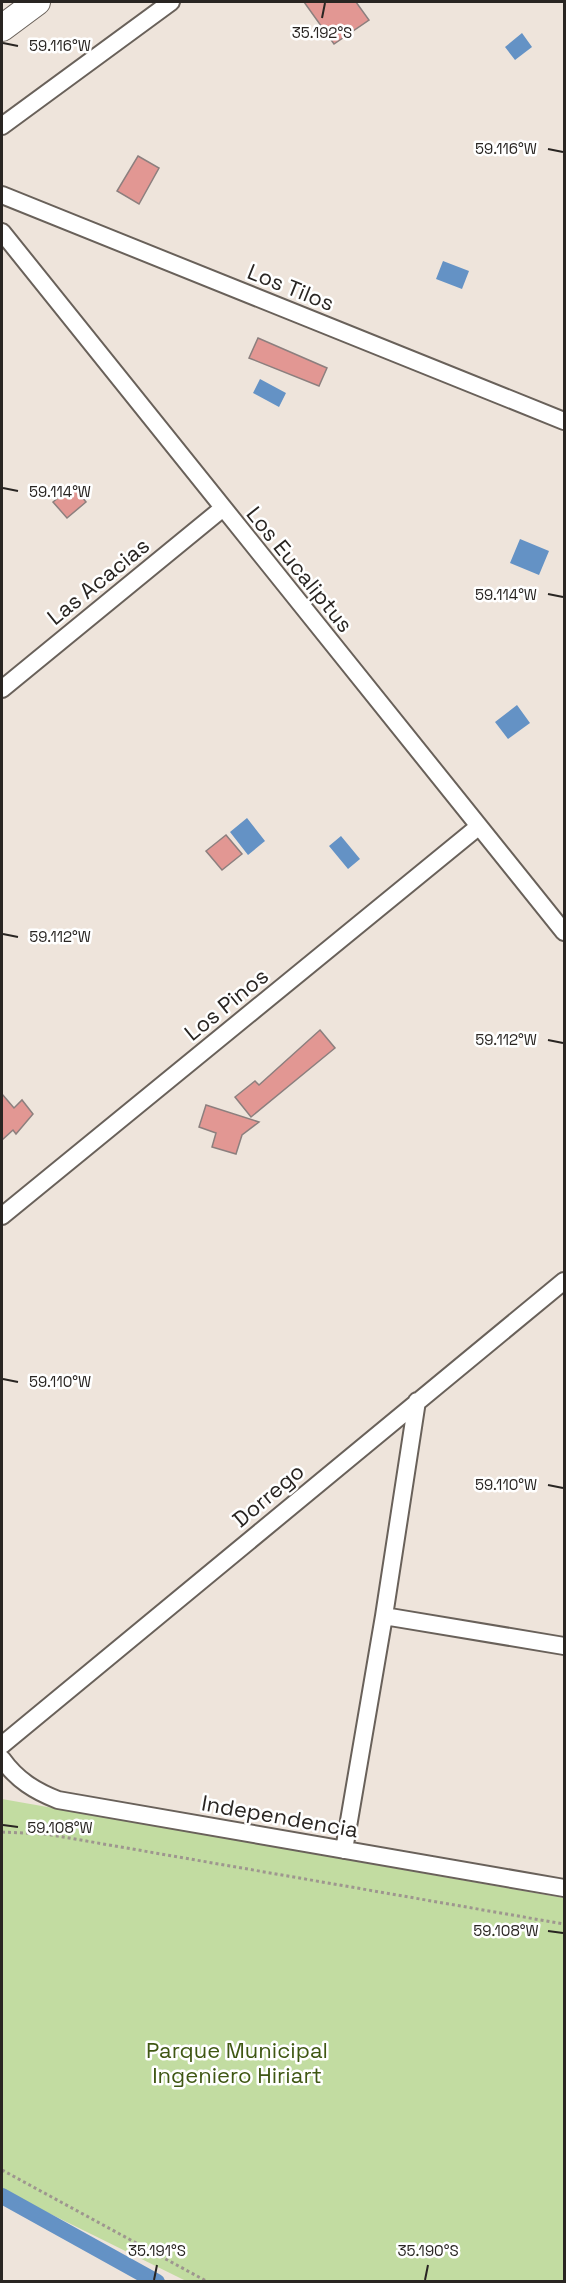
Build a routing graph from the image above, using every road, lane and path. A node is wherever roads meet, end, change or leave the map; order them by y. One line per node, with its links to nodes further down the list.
1 (37, 2): 3 (main road)
2 (171, 2): 4 (street)
3 (2, 28)
4 (2, 126)
5 (2, 195): 7 (street, Los Tilos)
6 (2, 232): 8 (street, Los Eucaliptus)
7 (564, 421)
8 (223, 508): 9 (street, Las Acacias); 10 (street, Los Eucaliptus)
9 (2, 689)
10 (478, 827): 11 (street, Los Eucaliptus); 12 (street, Los Pinos)
11 (564, 932)
12 (2, 1216)
13 (564, 1281): 14 (street, Dorrego)
14 (417, 1401): 15 (street); 17 (street, Dorrego)
15 (384, 1616): 16 (street); 20 (street)
16 (564, 1646)
17 (2, 1745)
18 (2, 1759): 20 (street, Independencia)
19 (2, 1832): 22 (path)
20 (344, 1850): 21 (street, Independencia)
21 (564, 1888)
22 (564, 1924)
23 (2, 2169): 24 (path)
24 (208, 2282)

